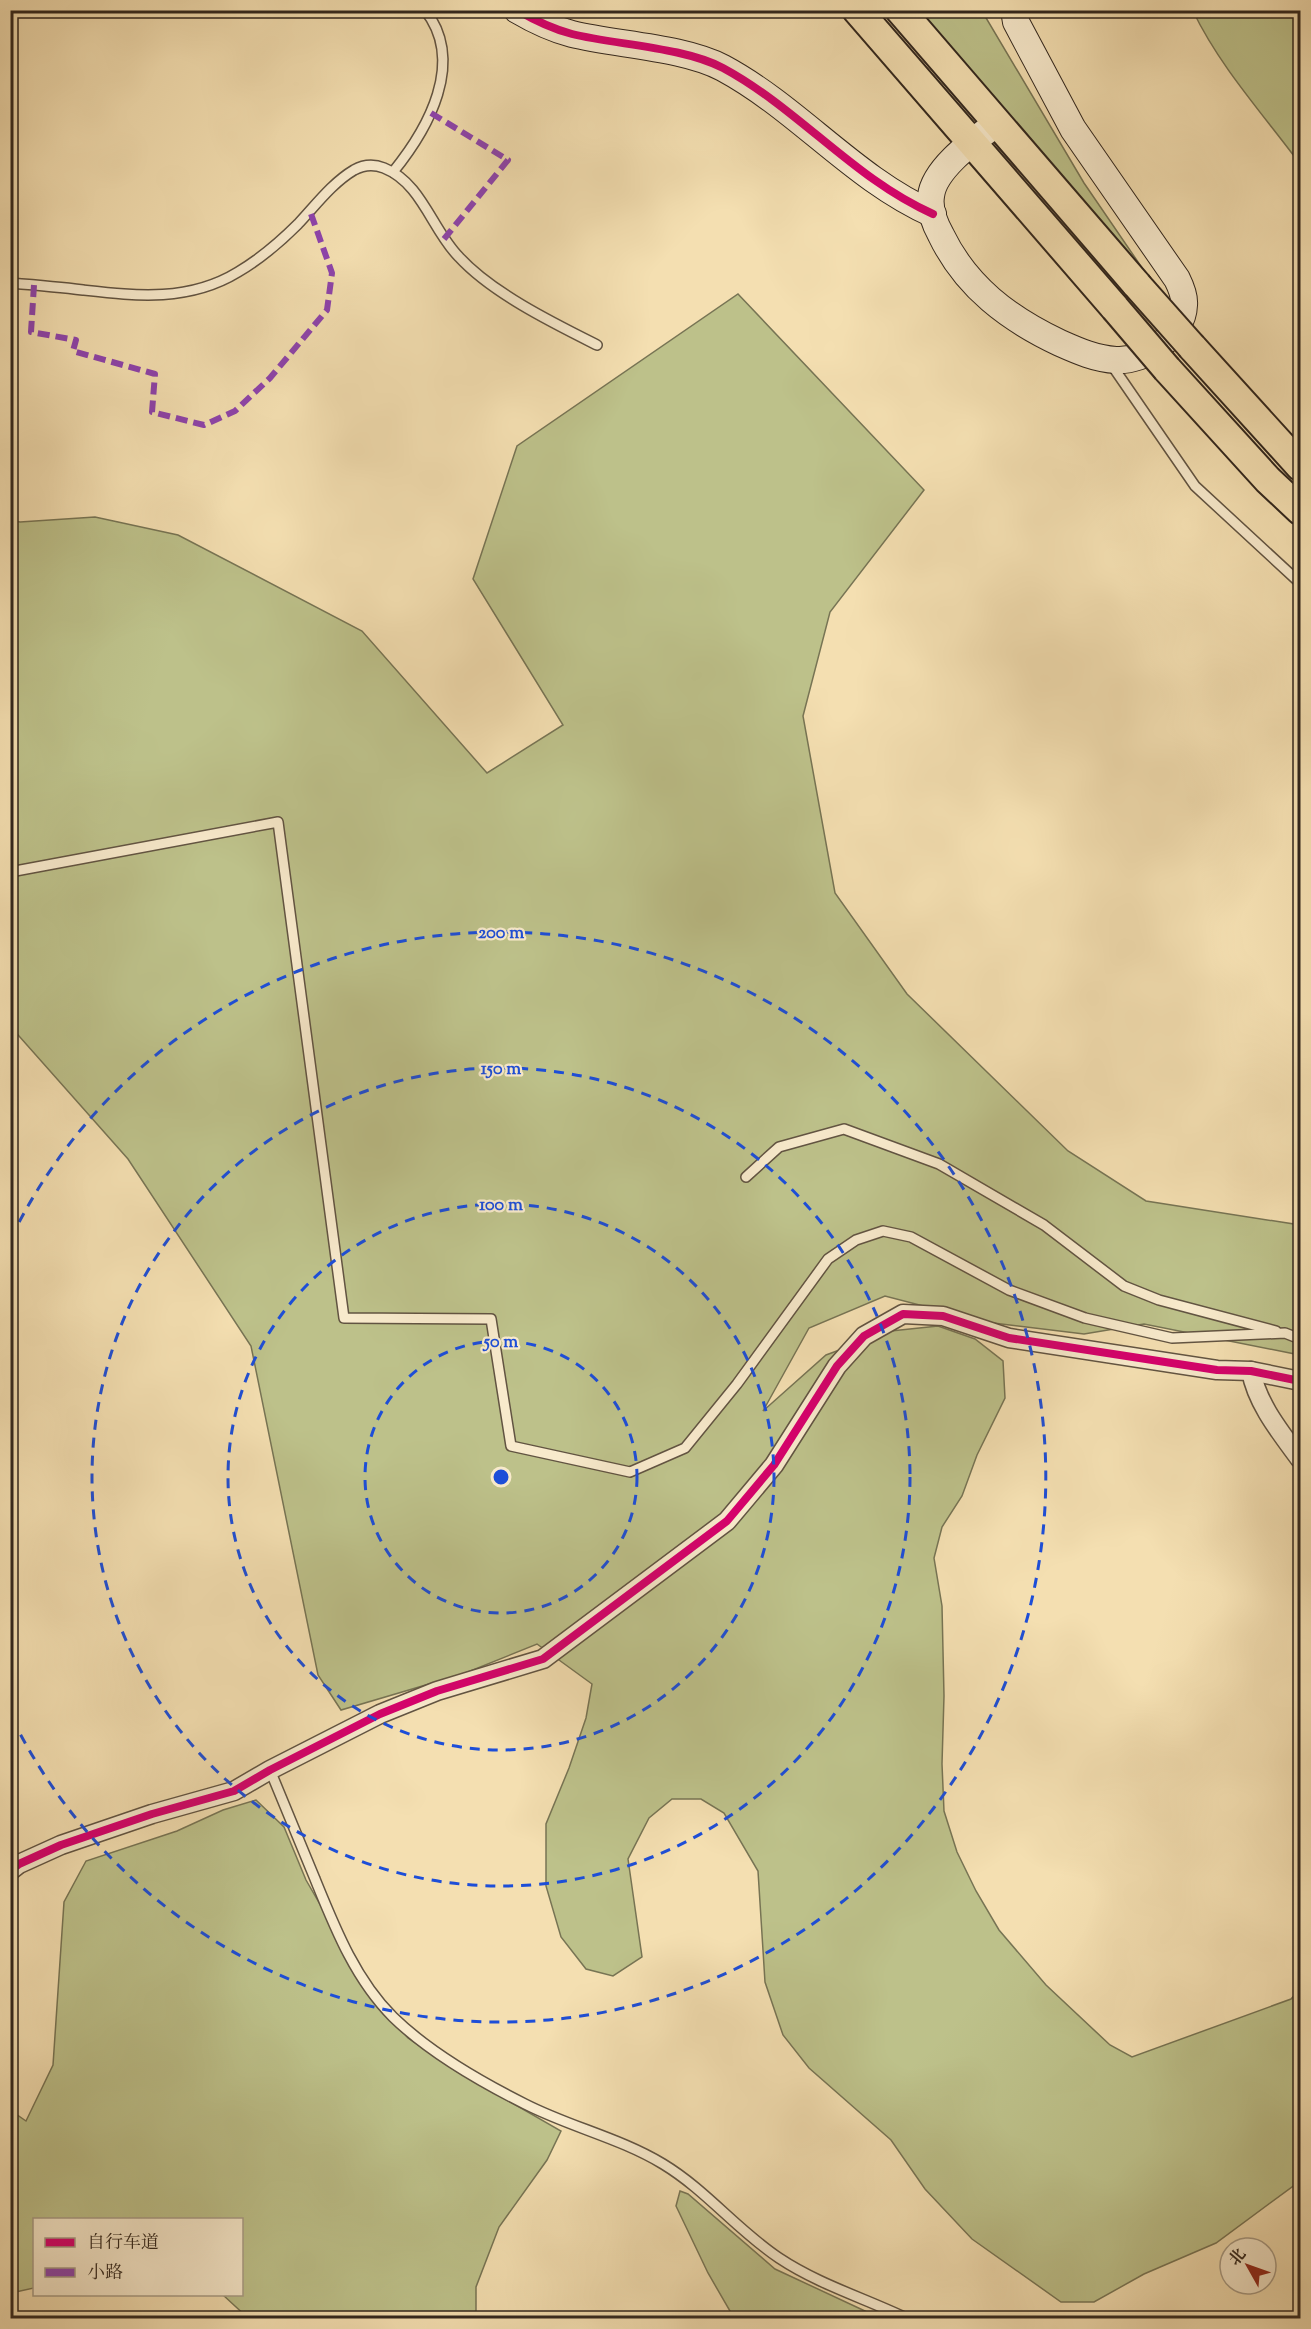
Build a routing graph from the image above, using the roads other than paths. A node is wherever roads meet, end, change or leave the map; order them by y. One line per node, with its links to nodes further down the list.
1 (425, 10): 8 (lane)
2 (517, 10): 9 (main road)
3 (857, 10): 7 (main road)
4 (900, 10): 6 (main road)
5 (1014, 10): 12 (main road)
6 (997, 123): 7 (main road); 13 (main road, bridge)
7 (971, 143): 9 (main road); 14 (main road, bridge)
8 (393, 172): 10 (lane); 11 (lane)
9 (933, 214): 12 (main road)
10 (10, 283)
11 (597, 345)
12 (1106, 359): 15 (lane)
13 (1300, 466)
14 (1300, 510)
15 (1300, 584)
16 (10, 872): 18 (lane)
17 (746, 1178): 18 (lane)
18 (1285, 1333): 19 (lane)
19 (1300, 1339)
20 (1251, 1371): 21 (street); 22 (street); 23 (street)
21 (1300, 1381)
22 (1300, 1459)
23 (270, 1770): 24 (street); 25 (lane)
24 (10, 1871)
25 (906, 2319)

